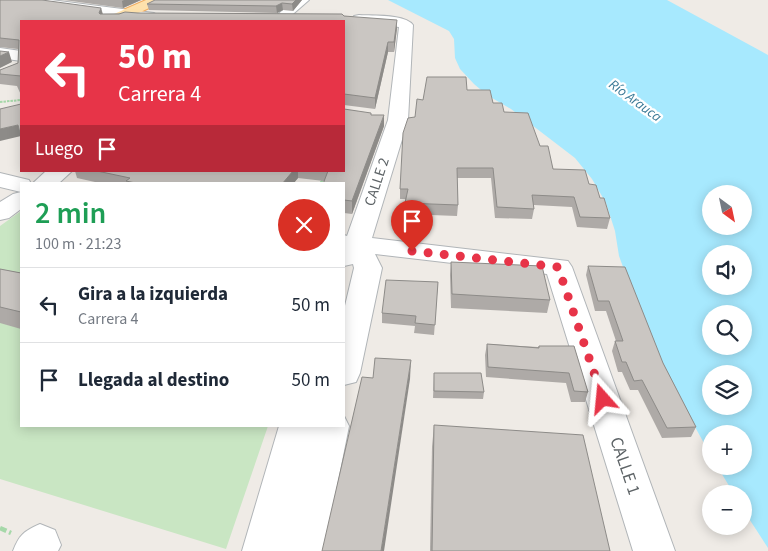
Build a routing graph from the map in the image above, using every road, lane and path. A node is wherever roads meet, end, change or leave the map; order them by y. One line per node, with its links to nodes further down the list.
1 (21, 0): 4 (street)
2 (156, 0): 4 (main road)
3 (303, 0): 8 (street)
4 (125, 14): 5 (street); 10 (main road)
5 (168, 17)
6 (301, 17): 8 (street)
7 (262, 18): 8 (street)
8 (280, 19)
9 (347, 19): 21 (street, CALLE 2)
10 (112, 20)
11 (0, 53): 12 (street)
12 (20, 56)
13 (20, 100): 14 (path)
14 (0, 102)
15 (60, 172): 17 (street)
16 (0, 180): 18 (street)
17 (46, 182)
18 (20, 185)
19 (20, 200): 20 (street)
20 (0, 213)
21 (348, 250): 22 (street); 27 (street, CALLE 1)
22 (345, 369)
23 (297, 427): 25 (street)
24 (332, 427): 26 (street)
25 (263, 551)
26 (303, 551)
27 (654, 551)

